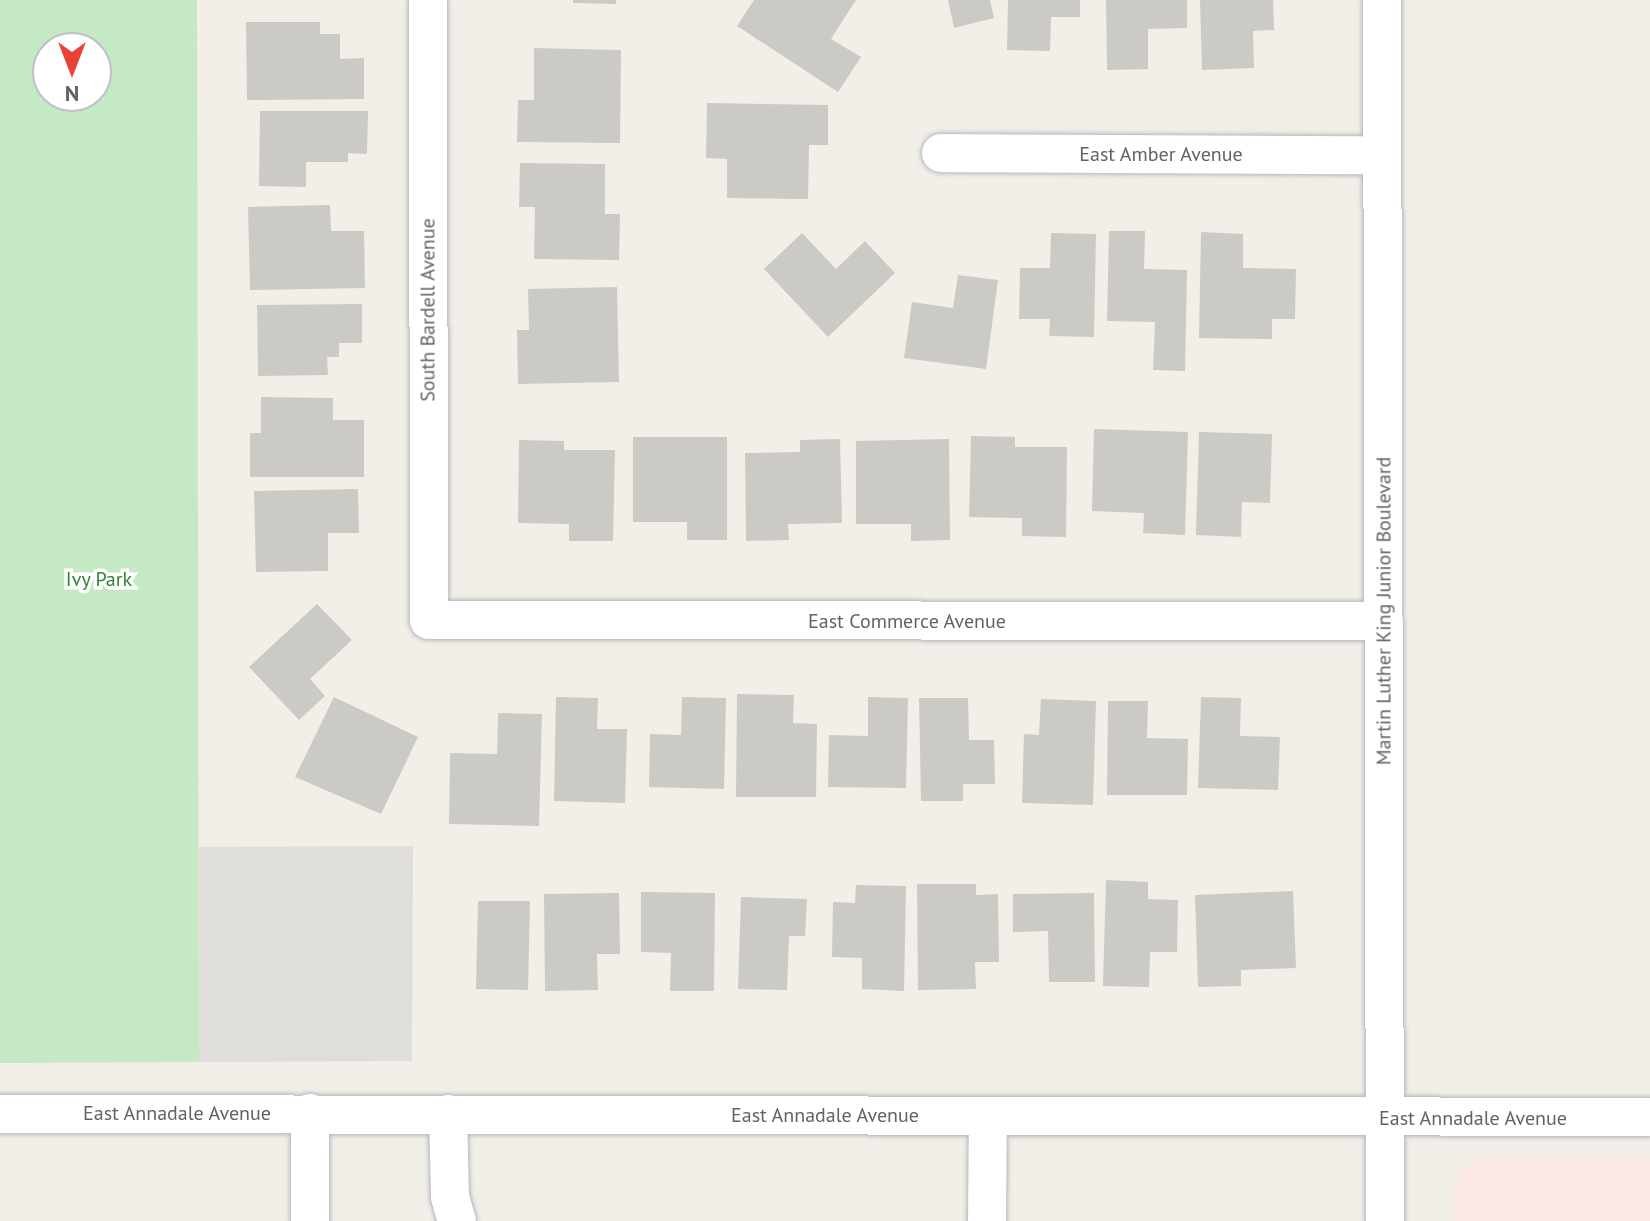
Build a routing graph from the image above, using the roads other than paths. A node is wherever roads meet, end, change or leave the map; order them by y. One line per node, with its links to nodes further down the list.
1 (428, 0): 5 (street, South Bardell Avenue)
2 (1382, 0): 4 (street, Martin Luther King Junior Boulevard)
3 (941, 153): 4 (street, East Amber Avenue)
4 (1382, 155): 6 (street, Martin Luther King Junior Boulevard)
5 (429, 620): 6 (street, East Commerce Avenue)
6 (1384, 621): 12 (street, Martin Luther King Junior Boulevard)
7 (310, 1113): 8 (street, East Annadale Avenue); 9 (street, East Annadale Avenue); 13 (street)
8 (0, 1114)
9 (448, 1114): 10 (street, East Annadale Avenue); 14 (street)
10 (988, 1116): 12 (street, East Annadale Avenue); 15 (street)
11 (1650, 1117): 12 (street, East Annadale Avenue)
12 (1383, 1118): 16 (street, Martin Luther King Junior Boulevard)
13 (310, 1221)
14 (457, 1221)
15 (987, 1221)
16 (1385, 1221)

